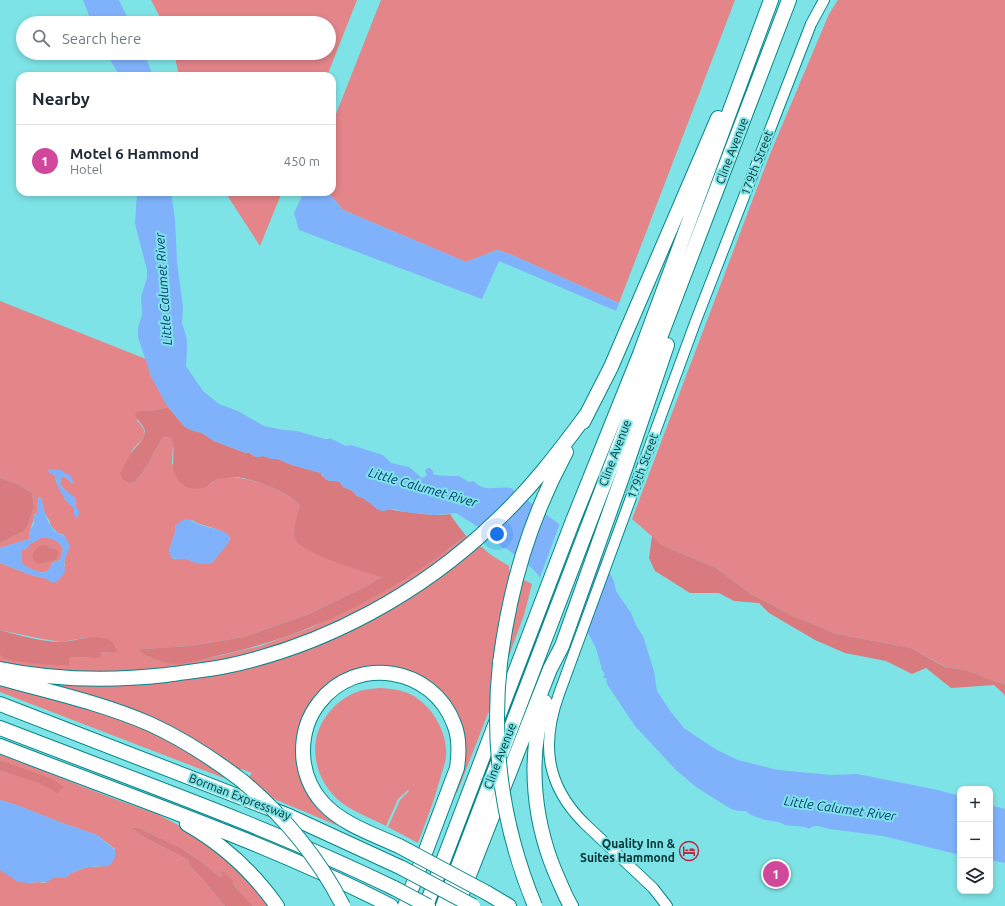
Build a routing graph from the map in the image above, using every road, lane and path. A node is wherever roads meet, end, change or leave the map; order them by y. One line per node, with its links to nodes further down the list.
1 (771, 0): 4 (highway, Cline Avenue)
2 (789, 0): 5 (highway, Cline Avenue)
3 (824, 0): 25 (street, 179th Street)
4 (747, 67): 6 (highway); 18 (highway, Cline Avenue)
5 (696, 245): 7 (highway); 19 (highway, Cline Avenue)
6 (587, 414): 8 (highway); 23 (highway, bridge)
7 (562, 646): 20 (highway); 24 (highway)
8 (0, 669)
9 (0, 678): 16 (highway, bridge)
10 (0, 704): 21 (highway, Borman Expressway, bridge)
11 (0, 728): 18 (highway, Borman Expressway, bridge)
12 (0, 746): 13 (highway)
13 (131, 797): 14 (highway); 15 (highway)
14 (388, 904)
15 (277, 906)
16 (343, 906)
17 (405, 906): 22 (highway, bridge)
18 (427, 906)
19 (442, 906)
20 (458, 906)
21 (473, 906)
22 (509, 906)
23 (535, 906)
24 (571, 906)
25 (667, 906)

